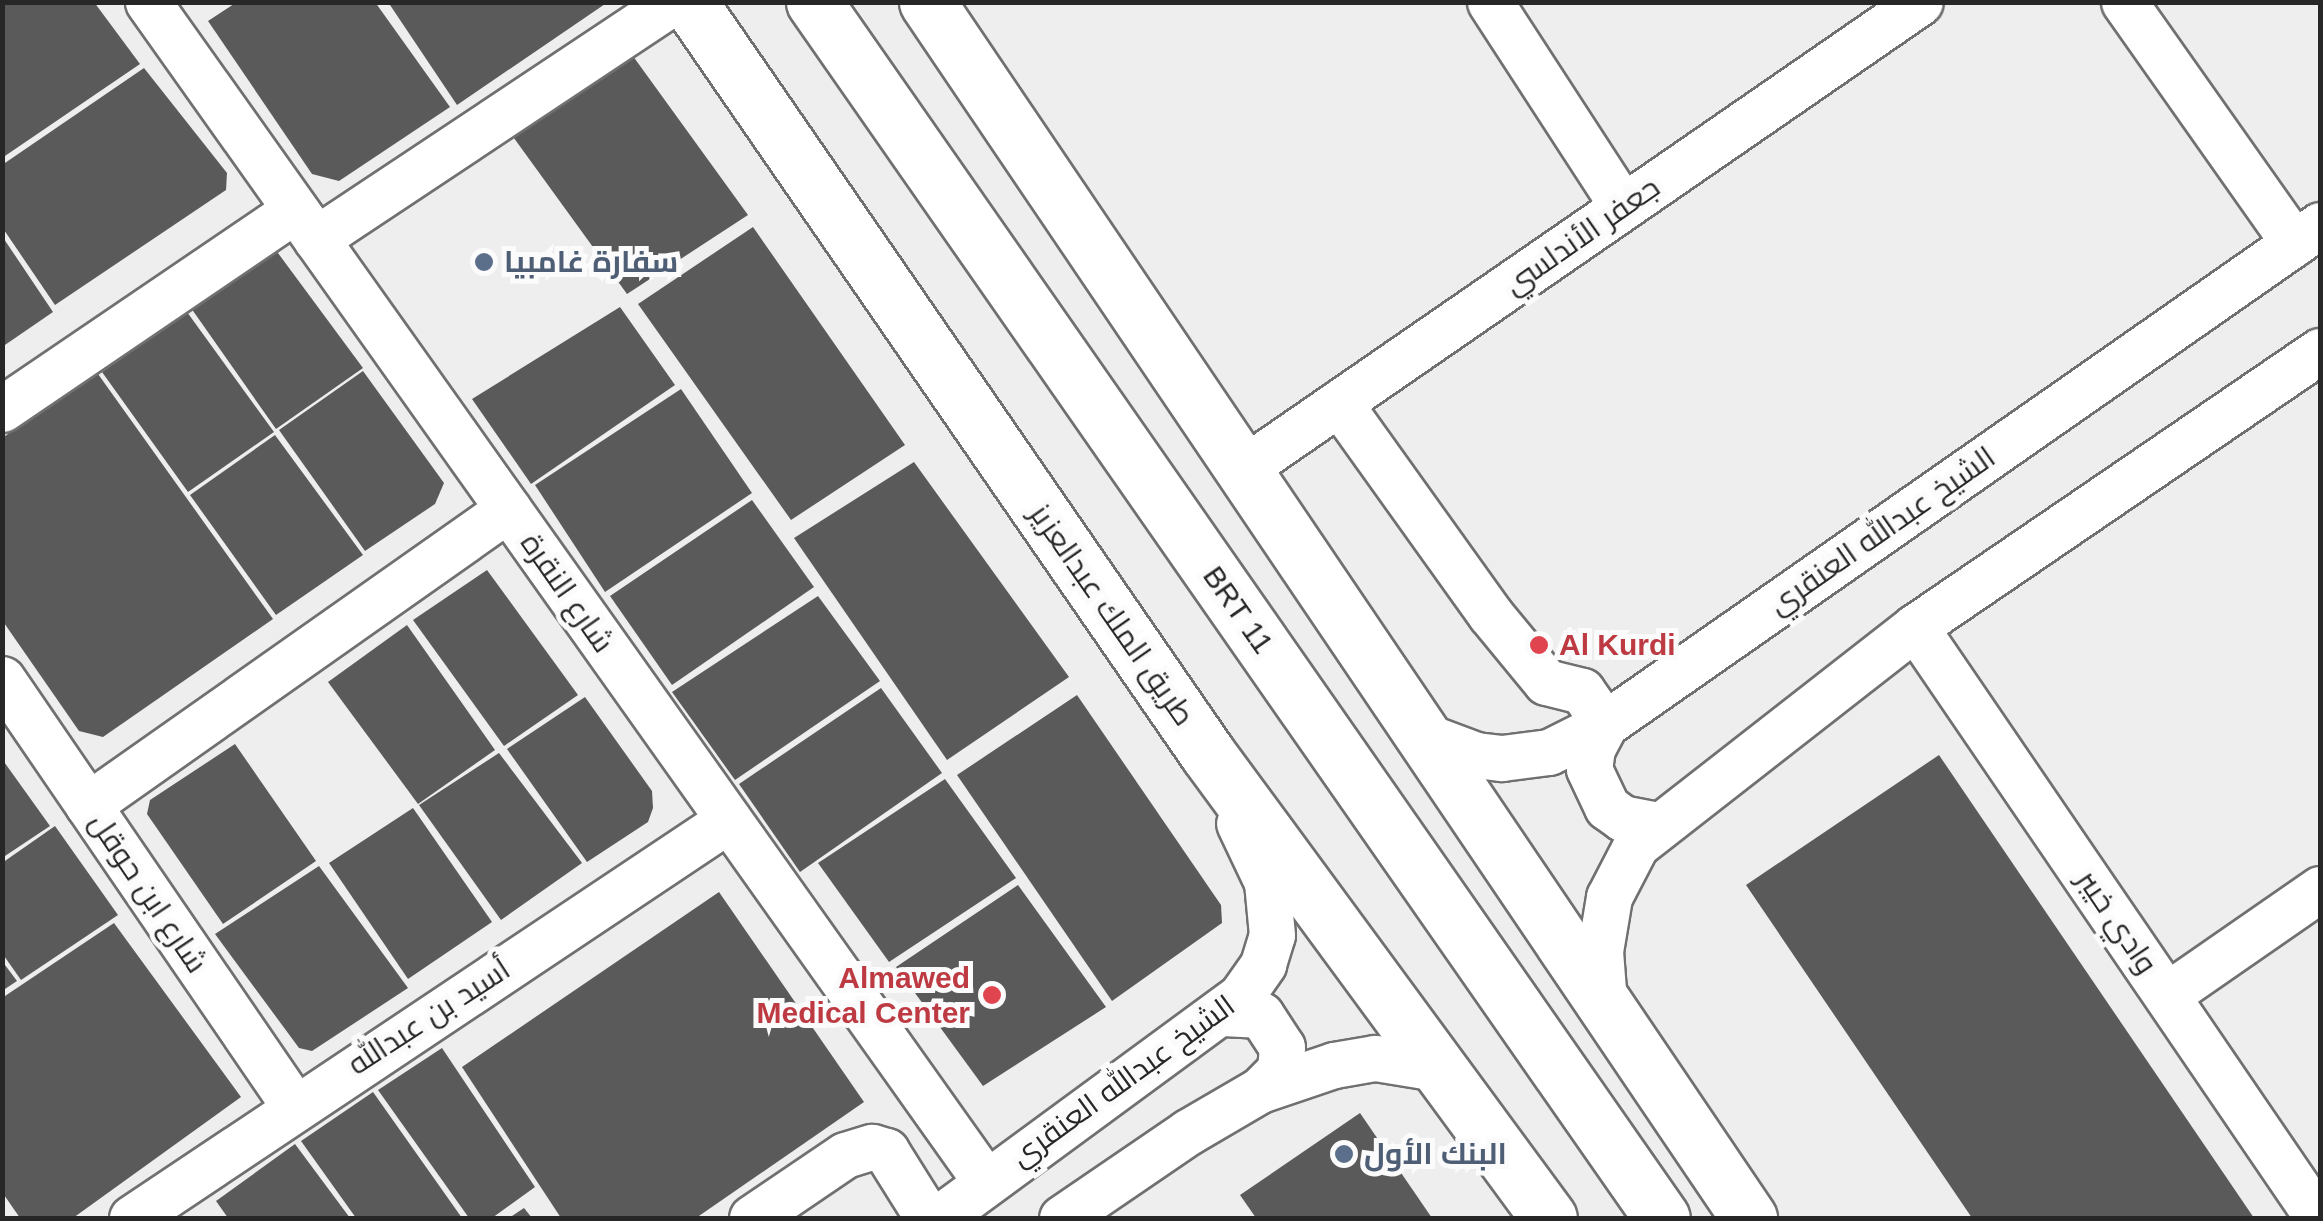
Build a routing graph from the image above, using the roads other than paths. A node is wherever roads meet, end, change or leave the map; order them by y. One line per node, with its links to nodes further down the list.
1 (148, 2): 10 (street, شارع النقرة)
2 (673, 2): 10 (street)
3 (689, 2): 21 (main road, طريق الملك عبدالعزيز)
4 (814, 2): 40 (main road, BRT 11)
5 (927, 2): 15 (main road)
6 (1490, 2): 9 (street)
7 (1920, 2): 9 (street, جعفر الأندلسي)
8 (2124, 2): 11 (street)
9 (1623, 208): 13 (street, جعفر الأندلسي)
10 (305, 224): 14 (street); 16 (street, شارع النقرة)
11 (2307, 234): 19 (street, الشيخ عبدالله العنقري)
12 (2320, 351): 17 (street)
13 (1339, 403): 15 (street, جعفر الأندلسي); 19 (street)
14 (2, 409)
15 (1243, 469): 20 (main road)
16 (508, 510): 22 (street); 23 (street, شارع النقرة)
17 (1915, 627): 24 (street); 26 (street, وادي خيبر)
18 (2, 679): 22 (street, شارع ابن حوقل)
19 (1605, 724): 20 (street, الشيخ عبدالله العنقري); 24 (street)
20 (1420, 734): 27 (main road)
21 (1207, 753): 28 (street, الشيخ عبدالله العنقري); 29 (main road, طريق الملك عبدالعزيز)
22 (88, 804): 31 (street, شارع ابن حوقل)
23 (728, 820): 31 (street, أسيد بن عبدالله); 32 (street, شارع النقرة)
24 (1658, 825): 27 (street)
25 (2320, 889): 26 (street)
26 (2167, 995): 42 (street, وادي خيبر)
27 (1604, 1003): 41 (main road)
28 (1223, 1014): 30 (street); 32 (street, الشيخ عبدالله العنقري)
29 (1442, 1069): 30 (street); 39 (main road, طريق الملك عبدالعزيز)
30 (1260, 1090): 38 (street)
31 (294, 1106): 33 (street, أسيد بن عبدالله)
32 (986, 1182): 37 (street, الشيخ عبدالله العنقري)
33 (186, 1204): 34 (street, أسيد بن عبدالله)
34 (132, 1218)
35 (752, 1218): 36 (street)
36 (928, 1218)
37 (939, 1218)
38 (1062, 1218)
39 (1549, 1218)
40 (1662, 1218)
41 (1749, 1218)
42 (2318, 1218)

